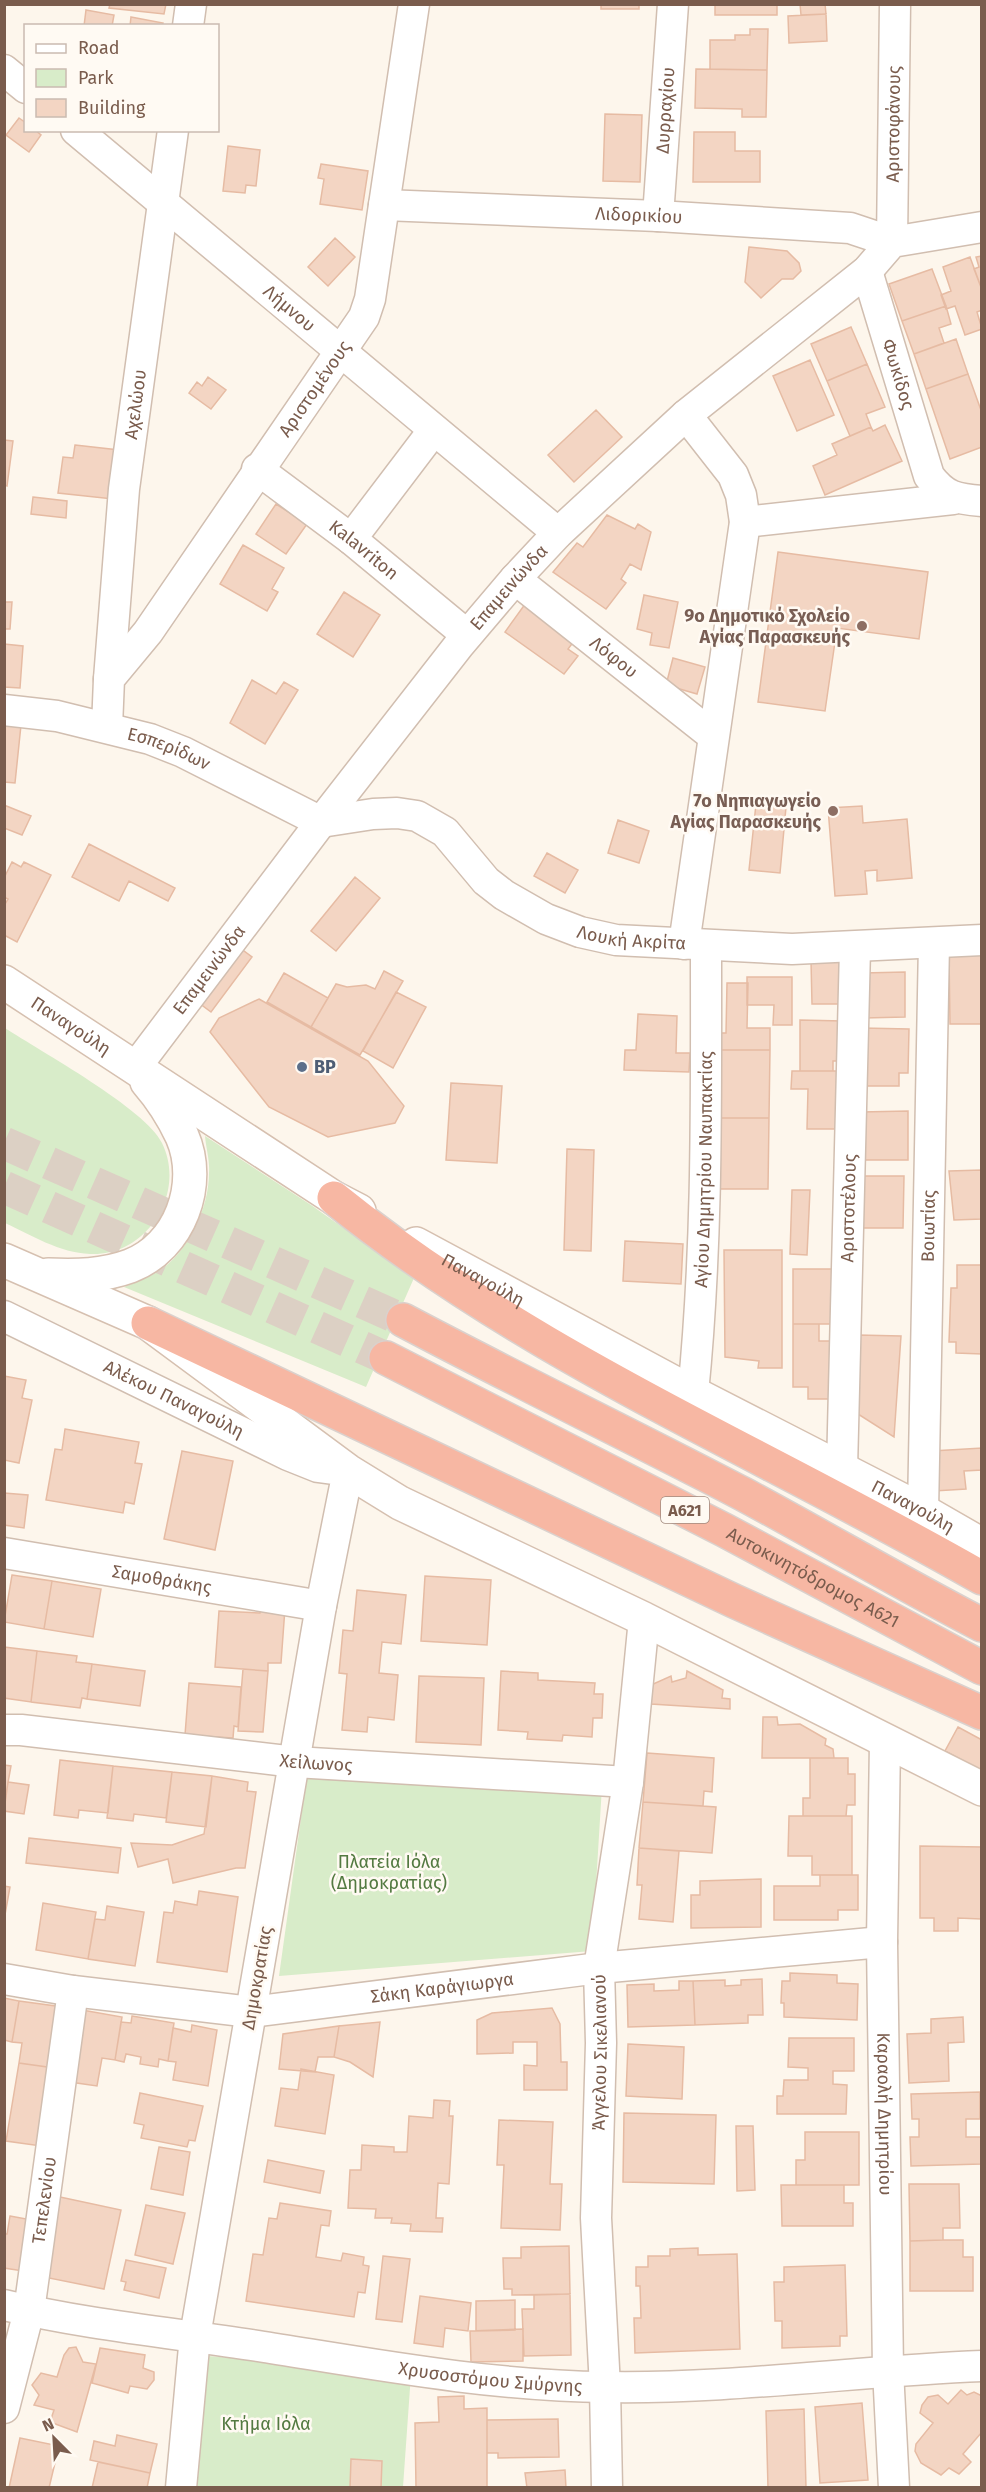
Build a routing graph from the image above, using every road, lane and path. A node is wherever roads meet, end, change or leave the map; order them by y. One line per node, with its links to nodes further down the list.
1 (191, 4): 5 (street)
2 (414, 4): 11 (street, Αριστομένους)
3 (673, 4): 12 (street, Δυρραχίου)
4 (895, 4): 14 (street, Αριστοφάνους)
5 (188, 24)
6 (4, 70): 7 (street)
7 (24, 86)
8 (78, 132): 10 (street, Λήμνου)
9 (173, 132): 10 (street, Αχελώου)
10 (163, 205): 16 (street, Λήμνου); 26 (street, Αχελώου)
11 (384, 205): 12 (street, Λιδορικίου); 16 (street, Αριστομένους)
12 (658, 216): 14 (street, Λιδορικίου)
13 (981, 227): 14 (street)
14 (892, 242): 15 (street, Επαμεινώνδα)
15 (867, 271): 17 (street, Επαμεινώνδα); 20 (street, Φωκίδος)
16 (341, 352): 18 (street, Λήμνου); 19 (street, Αριστομένους)
17 (686, 415): 21 (street, Αγίου Δημητρίου Ναυπακτίας); 22 (street, Επαμεινώνδα)
18 (433, 431): 22 (street, Λήμνου); 23 (street)
19 (257, 469): 23 (street, Kalavriton); 26 (street, Αριστομένους)
20 (967, 500): 21 (street)
21 (745, 522): 29 (street, Αγίου Δημητρίου Ναυπακτίας)
22 (558, 533): 24 (street, Επαμεινώνδα)
23 (351, 539): 25 (street, Kalavriton)
24 (514, 579): 25 (street, Επαμεινώνδα); 29 (street, Λόφου)
25 (467, 635): 30 (street, Επαμεινώνδα)
26 (109, 679): 28 (street)
27 (4, 710): 28 (street, Εσπερίδων)
28 (107, 727): 30 (street, Εσπερίδων)
29 (712, 735): 33 (street, Αγίου Δημητρίου Ναυπακτίας)
30 (321, 822): 33 (street, Λουκή Ακρίτα); 36 (street, Επαμεινώνδα)
31 (981, 940): 32 (street, Λουκή Ακρίτα)
32 (933, 943): 34 (street, Λουκή Ακρίτα); 47 (street, Βοιωτίας)
33 (695, 945): 34 (street, Λουκή Ακρίτα); 44 (street, Αγίου Δημητρίου Ναυπακτίας)
34 (855, 948): 45 (street, Αριστοτέλους)
35 (10, 991): 36 (main road, Παναγούλη)
36 (135, 1068): 37 (main road, Παναγούλη); 39 (main road)
37 (334, 1198): 44 (main road, Παναγούλη); 50 (highway)
38 (4, 1260): 39 (main road)
39 (34, 1274): 42 (main road)
40 (4, 1316): 46 (street, Αλέκου Παναγούλη)
41 (403, 1320): 53 (highway, Αυτοκινητόδρομος Α621 / Α621)
42 (148, 1323): 46 (main road); 55 (highway)
43 (386, 1358): 54 (highway, Αυτοκινητόδρομος Α621 / Α621)
44 (693, 1393): 45 (main road, Παναγούλη)
45 (842, 1469): 47 (main road, Παναγούλη)
46 (348, 1471): 51 (street, Δημοκρατίας); 52 (main road)
47 (923, 1510): 48 (main road, Παναγούλη)
48 (981, 1545)
49 (4, 1552): 51 (street, Σαμοθράκης)
50 (981, 1578)
51 (321, 1606): 58 (street, Δημοκρατίας)
52 (644, 1619): 57 (main road); 59 (street, Άγγελου Σικελιανού)
53 (981, 1625)
54 (981, 1668)
55 (981, 1713)
56 (4, 1730): 58 (street, Χείλωνος)
57 (885, 1742): 60 (main road); 61 (street, Καραολή Δημητρίου)
58 (295, 1762): 59 (street, Χείλωνος); 65 (street, Δημοκρατίας)
59 (628, 1782): 62 (street, Άγγελου Σικελιανού)
60 (981, 1789)
61 (882, 1942): 62 (street, Σάκη Καράγιωργα); 69 (street, Καραολή Δημητρίου)
62 (599, 1968): 65 (street, Σάκη Καράγιωργα); 70 (street, Άγγελου Σικελιανού)
63 (4, 1979): 64 (street, Σάκη Καράγιωργα)
64 (73, 1991): 65 (street, Σάκη Καράγιωργα); 66 (street, Τεπελενίου)
65 (251, 2012): 67 (street, Δημοκρατίας)
66 (17, 2308): 67 (street, Χρυσοστόμου Σμύρνης); 71 (street, Τεπελενίου)
67 (195, 2336): 70 (street, Χρυσοστόμου Σμύρνης); 72 (street, Δημοκρατίας)
68 (981, 2366): 69 (street, Χρυσοστόμου Σμύρνης)
69 (888, 2370): 70 (street, Χρυσοστόμου Σμύρνης); 74 (street, Καραολή Δημητρίου)
70 (605, 2387): 73 (street, Άγγελου Σικελιανού)
71 (4, 2408)
72 (181, 2487)
73 (607, 2487)
74 (894, 2487)

